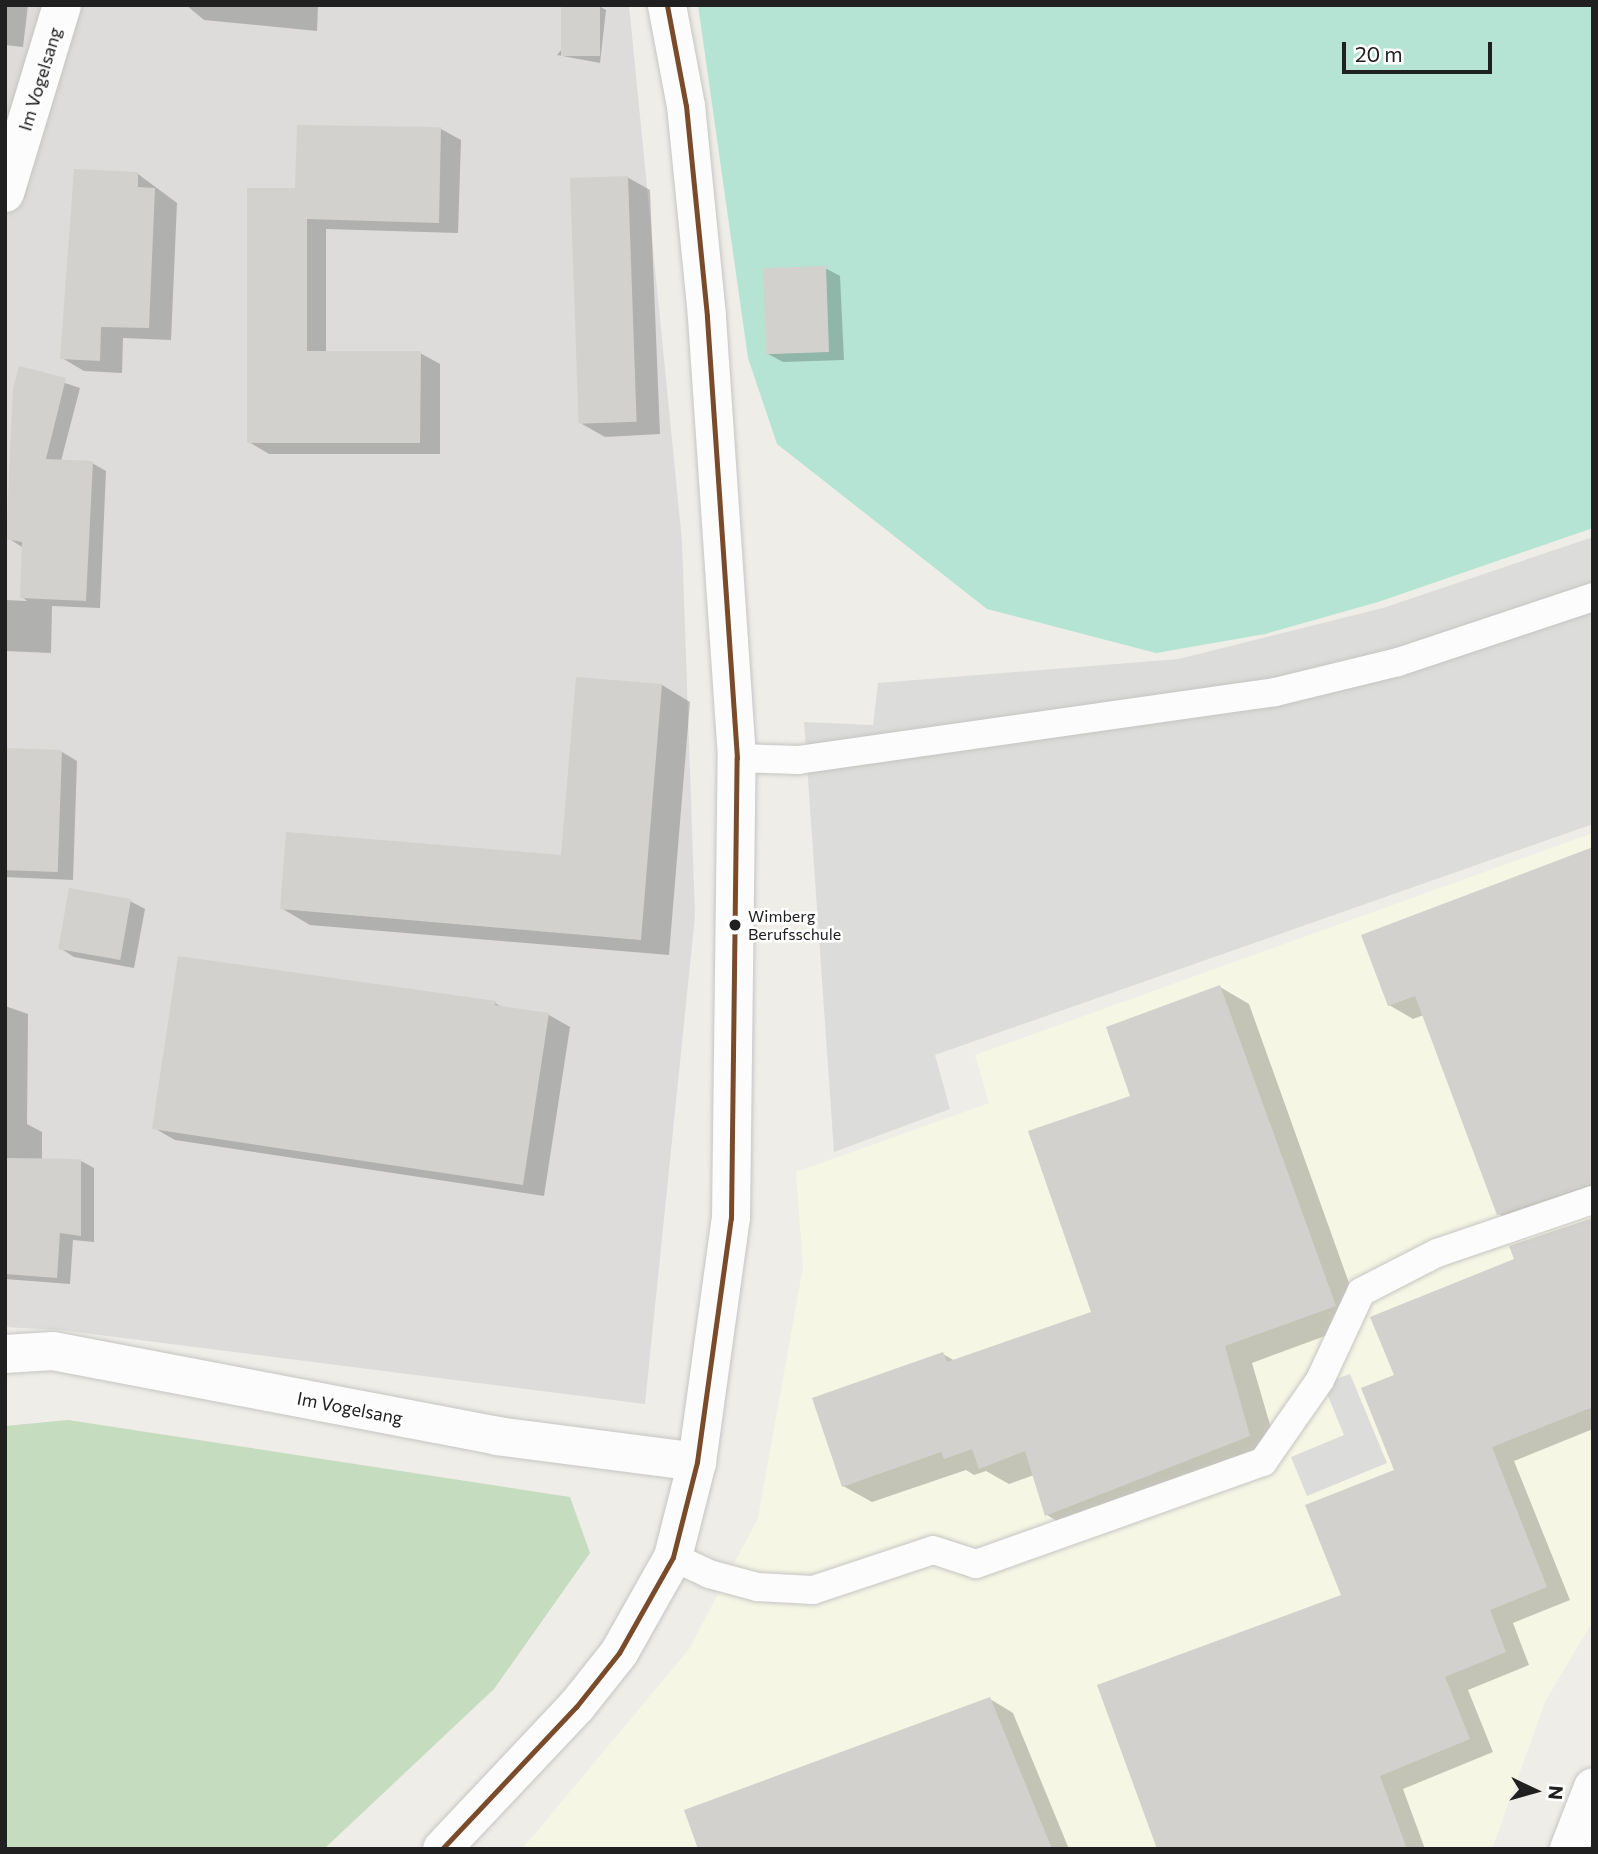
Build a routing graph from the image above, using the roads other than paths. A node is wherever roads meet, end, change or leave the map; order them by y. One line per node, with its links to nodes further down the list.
1 (62, 5): 3 (street, Im Vogelsang)
2 (667, 5): 5 (street)
3 (5, 193)
4 (1593, 597): 5 (lane)
5 (737, 758): 8 (street)
6 (1593, 1200): 9 (lane)
7 (5, 1354): 8 (street, Im Vogelsang)
8 (697, 1462): 9 (street)
9 (673, 1557): 11 (street)
10 (1593, 1787): 12 (street)
11 (442, 1849)
12 (1569, 1849)

